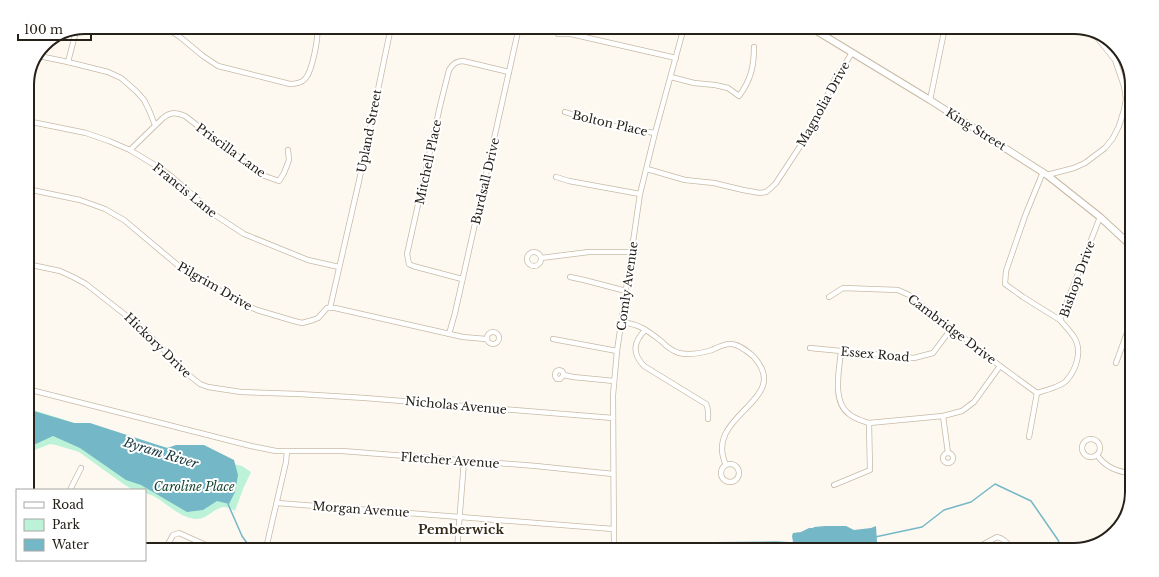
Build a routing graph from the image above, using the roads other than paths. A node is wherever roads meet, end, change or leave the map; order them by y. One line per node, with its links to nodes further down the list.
1 (176, 34): 2 (street)
2 (318, 34)
3 (390, 34): 37 (street, Upland Street)
4 (517, 34): 16 (street, Burdsall Drive)
5 (558, 34): 14 (street)
6 (682, 34): 14 (street, Comly Avenue)
7 (821, 34): 12 (main road, King Street)
8 (944, 34): 19 (street)
9 (75, 35): 15 (street)
10 (1101, 42): 18 (street)
11 (754, 46): 17 (street)
12 (852, 53): 19 (main road, King Street); 27 (street, Magnolia Drive)
13 (43, 57): 15 (street)
14 (676, 58): 17 (street, Comly Avenue)
15 (68, 62): 23 (street)
16 (509, 72): 39 (street, Burdsall Drive); 39 (street, Mitchell Place)
17 (671, 77): 24 (street, Comly Avenue)
18 (1125, 92)
19 (930, 100): 28 (main road, King Street)
20 (1125, 104): 28 (street)
21 (565, 112): 24 (street, Bolton Place)
22 (34, 122): 25 (street, Francis Lane)
23 (155, 125): 25 (street); 26 (street, Priscilla Lane)
24 (655, 133): 27 (street, Comly Avenue)
25 (130, 150): 37 (street, Francis Lane)
26 (288, 150)
27 (647, 170): 31 (street, Comly Avenue)
28 (1045, 173): 32 (main road, King Street); 43 (street)
29 (556, 177): 31 (street)
30 (34, 190): 42 (street, Pilgrim Drive)
31 (640, 194): 34 (street, Comly Avenue)
32 (1100, 217): 33 (main road, King Street); 43 (street, Bishop Drive)
33 (1125, 240)
34 (632, 252): 35 (street); 40 (street, Comly Avenue)
35 (541, 258)
36 (34, 266): 60 (street, Hickory Drive)
37 (339, 267): 42 (street, Upland Street)
38 (570, 277): 40 (street)
39 (462, 279): 47 (street, Burdsall Drive)
40 (626, 291): 44 (street, Comly Avenue)
41 (829, 297): 45 (street, Cambridge Drive)
42 (330, 308): 47 (street)
43 (1060, 320): 59 (street, Bishop Drive)
44 (621, 322): 46 (street); 52 (street, Comly Avenue)
45 (951, 329): 53 (street, Essex Road); 55 (street, Cambridge Drive)
46 (645, 330): 63 (street); 70 (street)
47 (449, 334): 49 (street)
48 (1125, 338): 54 (street)
49 (486, 339)
50 (553, 339): 52 (street)
51 (810, 348): 53 (street, Essex Road)
52 (617, 351): 57 (street, Comly Avenue)
53 (841, 352): 64 (street)
54 (1116, 363)
55 (1000, 366): 59 (street, Cambridge Drive); 61 (street)
56 (564, 375): 57 (street)
57 (614, 381): 62 (street, Comly Avenue)
58 (34, 391): 66 (street)
59 (1036, 392): 65 (street)
60 (299, 394): 62 (street, Nicholas Avenue)
61 (943, 416): 64 (street); 67 (street)
62 (613, 418): 73 (street, Comly Avenue)
63 (708, 419)
64 (869, 424): 74 (street)
65 (1029, 437)
66 (286, 451): 69 (street, Fletcher Avenue); 76 (street)
67 (948, 453)
68 (1097, 455): 72 (street)
69 (464, 461): 73 (street, Fletcher Avenue); 77 (street)
70 (726, 465)
71 (81, 468): 75 (street)
72 (1125, 472)
73 (613, 474): 78 (street, Comly Avenue)
74 (834, 486)
75 (70, 489)
76 (277, 503): 77 (street, Morgan Avenue); 81 (street)
77 (460, 517): 78 (street, Morgan Avenue); 82 (street)
78 (613, 529): 83 (street, Comly Avenue)
79 (169, 543): 80 (street)
80 (201, 543)
81 (267, 543)
82 (458, 543)
83 (614, 543)
84 (986, 543): 85 (street)
85 (1007, 543)

